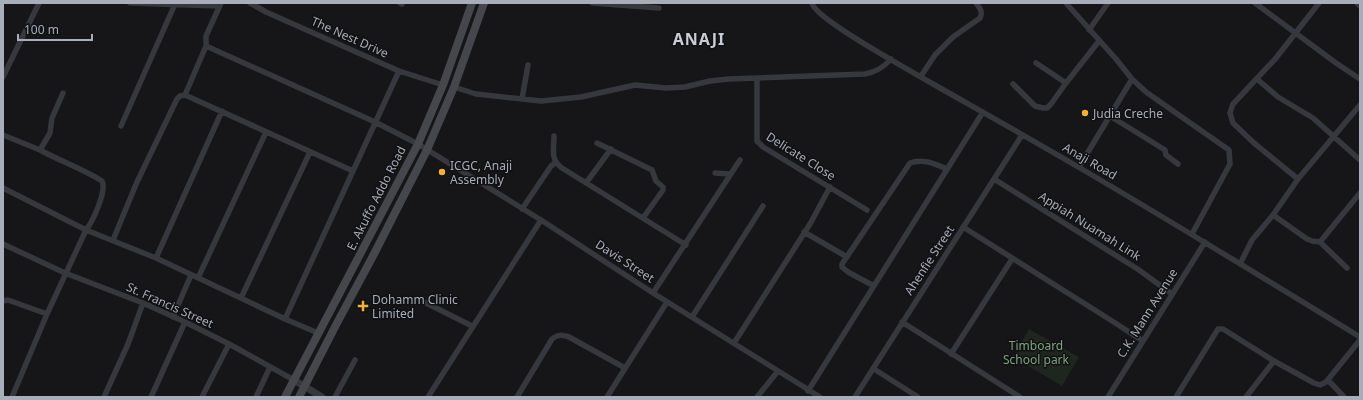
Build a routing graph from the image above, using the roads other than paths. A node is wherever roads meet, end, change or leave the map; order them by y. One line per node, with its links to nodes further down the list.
1 (39, 3): 28 (street)
2 (130, 3): 14 (street)
3 (250, 3): 26 (street, The Nest Drive)
4 (472, 3): 35 (main road, E. Akuffo Addo Road)
5 (484, 3): 36 (main road, E. Akuffo Addo Road)
6 (592, 3): 16 (street)
7 (812, 3): 23 (street, Anaji Road)
8 (976, 3): 27 (street)
9 (1066, 3): 19 (street)
10 (1108, 3): 19 (street)
11 (1255, 3): 20 (street)
12 (1319, 3): 20 (street)
13 (1357, 3): 17 (street)
14 (175, 4): 15 (street); 45 (street)
15 (220, 5): 22 (street)
16 (632, 5): 18 (street)
17 (1360, 6)
18 (659, 8)
19 (1090, 30): 21 (street)
20 (1296, 33): 31 (street); 32 (street)
21 (1099, 41): 30 (street); 33 (street)
22 (206, 46): 38 (street); 44 (street, Davis Street)
23 (891, 59): 27 (street, Anaji Road); 29 (street)
24 (1036, 63): 33 (street)
25 (528, 65): 39 (street)
26 (399, 71): 35 (street, The Nest Drive); 44 (street)
27 (920, 76): 42 (street, Anaji Road)
28 (3, 77)
29 (757, 78): 39 (street); 69 (street, Delicate Close)
30 (1132, 79): 43 (street); 81 (street)
31 (1258, 79): 50 (street); 67 (street)
32 (1360, 79)
33 (1066, 83): 34 (street)
34 (1013, 84)
35 (443, 85): 52 (main road, E. Akuffo Addo Road)
36 (454, 87): 39 (street); 55 (main road, E. Akuffo Addo Road)
37 (63, 93): 54 (street)
38 (186, 95): 41 (street); 82 (street)
39 (522, 99)
40 (1360, 105): 50 (street)
41 (222, 111): 46 (street); 88 (street)
42 (982, 112): 48 (street, Anaji Road); 62 (street)
43 (1110, 116): 60 (street); 61 (street)
44 (375, 122): 52 (street, Davis Street); 63 (street)
45 (121, 126)
46 (266, 132): 56 (street); 94 (street)
47 (3, 135): 54 (street)
48 (1022, 135): 61 (street, Anaji Road); 66 (street, Ahenfie Street)
49 (554, 136): 59 (street)
50 (1334, 136): 58 (street); 67 (street)
51 (597, 143): 53 (street)
52 (418, 144): 55 (street, Davis Street); 110 (main road, E. Akuffo Addo Road)
53 (611, 149): 68 (street); 76 (street)
54 (40, 150): 79 (street)
55 (427, 150): 73 (street, Davis Street); 125 (main road, E. Akuffo Addo Road)
56 (310, 152): 63 (street); 98 (street)
57 (740, 160): 65 (street)
58 (1360, 160)
59 (556, 163): 68 (street); 73 (street)
60 (1178, 164)
61 (1079, 167): 81 (street, Anaji Road)
62 (947, 169): 87 (street); 95 (street)
63 (353, 171): 106 (street)
64 (715, 173): 65 (street)
65 (730, 174): 86 (street)
66 (994, 179): 78 (street, Ahenfie Street); 97 (street, Appiah Nuamah Link)
67 (1298, 179): 75 (street)
68 (586, 183): 76 (street)
69 (830, 187): 74 (street, Delicate Close); 80 (street)
70 (3, 188): 79 (street)
71 (1360, 193): 84 (street)
72 (763, 206): 105 (street)
73 (522, 209): 77 (street, Davis Street)
74 (868, 210)
75 (1273, 215): 84 (street); 90 (street)
76 (643, 218): 86 (street)
77 (541, 220): 96 (street, Davis Street); 109 (street)
78 (963, 227): 89 (street); 108 (street, Ahenfie Street)
79 (86, 230): 82 (street); 92 (street)
80 (804, 232): 87 (street); 114 (street)
81 (1192, 234): 83 (street, Anaji Road)
82 (113, 240): 88 (street)
83 (1205, 242): 90 (street, Anaji Road); 97 (street, C.K. Mann Avenue)
84 (1320, 242): 91 (street)
85 (3, 244): 92 (street, St. Francis Street)
86 (686, 245): 96 (street)
87 (847, 257): 95 (street)
88 (156, 258): 93 (street)
89 (1012, 259): 113 (street); 116 (street)
90 (1240, 264): 111 (street, Anaji Road)
91 (1347, 268)
92 (65, 273): 102 (street, St. Francis Street); 103 (street)
93 (191, 275): 94 (street); 104 (street)
94 (198, 278): 98 (street)
95 (874, 286): 126 (street)
96 (653, 293): 101 (street, Davis Street)
97 (1172, 294): 113 (street, C.K. Mann Avenue)
98 (241, 298): 106 (street)
99 (418, 299): 109 (street)
100 (3, 301): 103 (street)
101 (667, 302): 105 (street, Davis Street); 120 (street)
102 (143, 303): 104 (street, St. Francis Street); 128 (street)
103 (47, 314): 127 (street)
104 (173, 316): 107 (street, St. Francis Street)
105 (692, 317): 114 (street, Davis Street)
106 (285, 319): 110 (street)
107 (185, 322): 115 (street, St. Francis Street); 129 (street)
108 (902, 322): 116 (street); 121 (street, Ahenfie Street)
109 (472, 326): 136 (street)
110 (318, 333): 123 (main road, E. Akuffo Addo Road)
111 (1360, 336)
112 (1360, 340): 124 (street)
113 (1143, 341): 144 (street, C.K. Mann Avenue)
114 (734, 342): 122 (street, Davis Street)
115 (229, 344): 119 (street, St. Francis Street); 130 (street)
116 (951, 354): 143 (street)
117 (355, 360): 135 (street)
118 (1274, 361): 124 (street); 145 (street); 146 (street)
119 (270, 367): 123 (street, St. Francis Street); 131 (street)
120 (625, 368): 137 (street); 138 (street)
121 (874, 369): 141 (street, Ahenfie Street); 142 (street)
122 (778, 372): 126 (street, Davis Street); 139 (street)
123 (294, 380): 125 (street, St. Francis Street); 132 (main road, E. Akuffo Addo Road)
124 (1328, 380): 147 (street)
125 (305, 387): 133 (main road, E. Akuffo Addo Road); 134 (street, St. Francis Street)
126 (810, 393): 140 (street, Davis Street)
127 (12, 397)
128 (104, 397)
129 (151, 397)
130 (202, 397)
131 (256, 397)
132 (285, 397)
133 (299, 397)
134 (322, 397)
135 (335, 397)
136 (428, 397)
137 (516, 397)
138 (607, 397)
139 (757, 397)
140 (820, 397)
141 (855, 397)
142 (918, 397)
143 (1020, 397)
144 (1108, 397)
145 (1176, 397)
146 (1246, 397)
147 (1344, 397)

